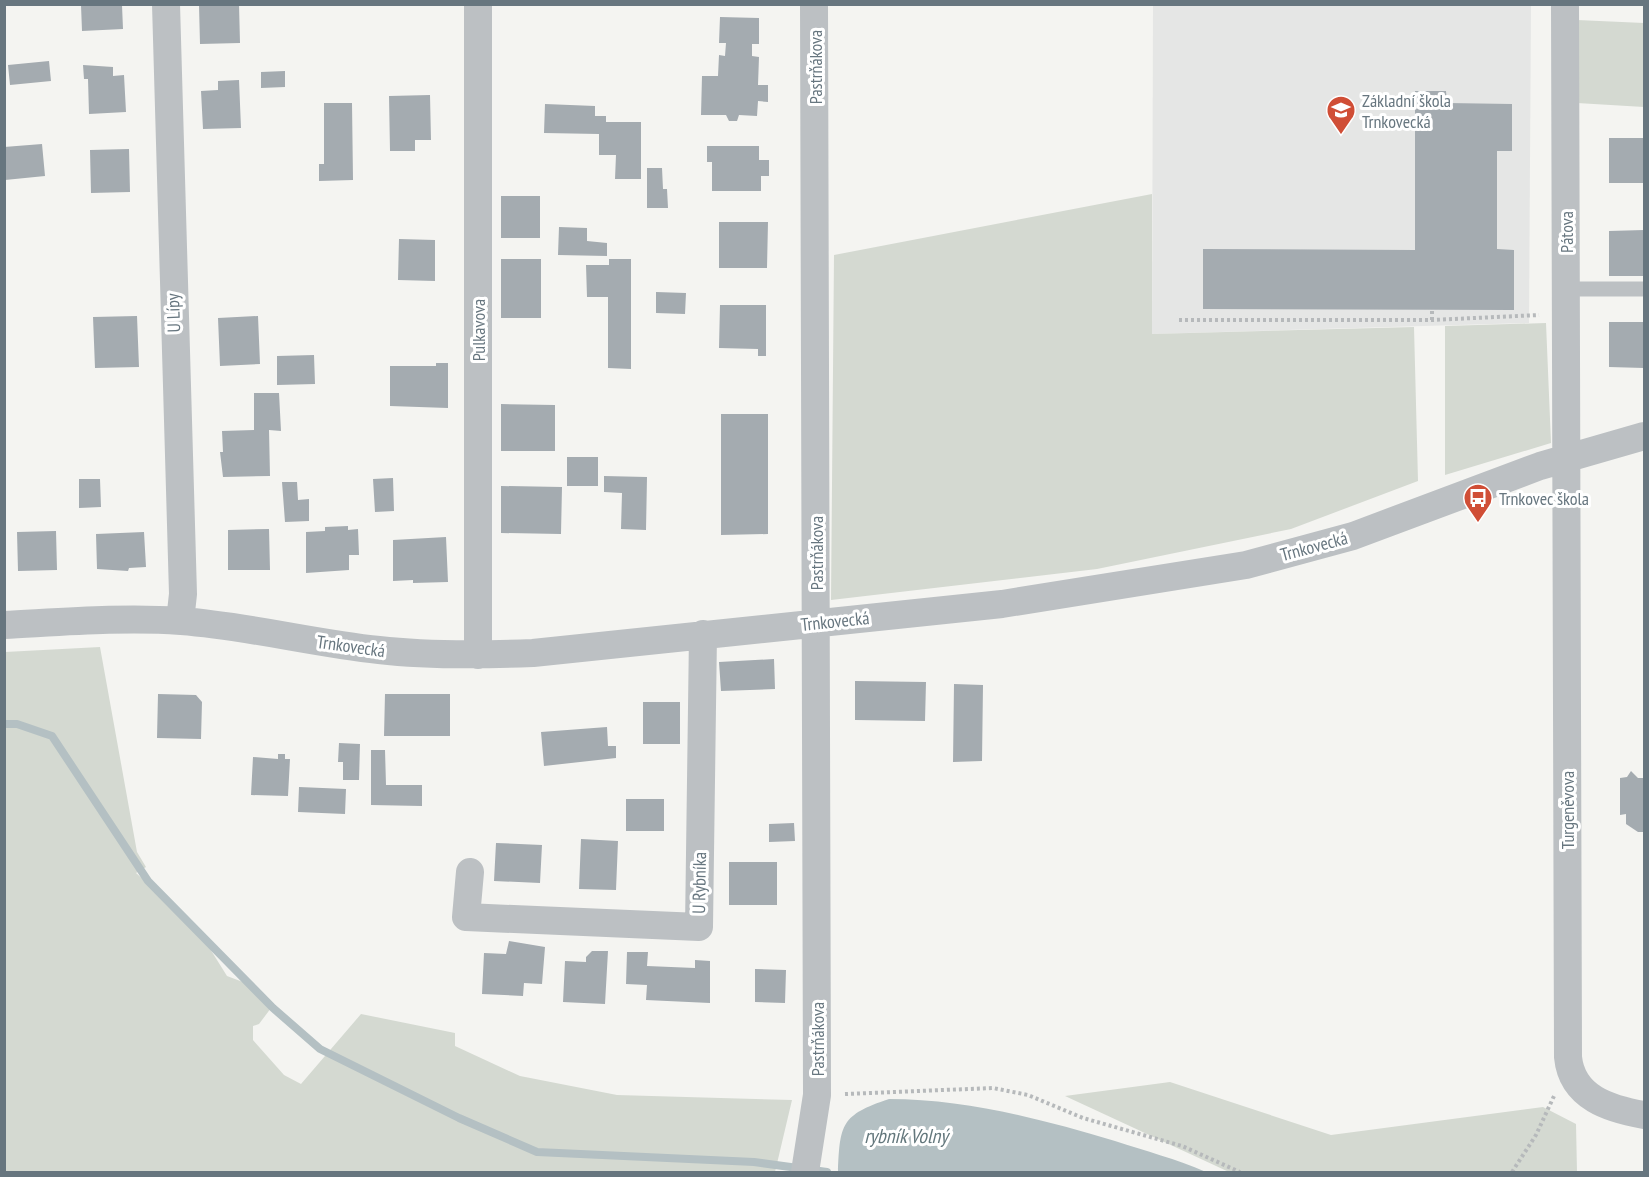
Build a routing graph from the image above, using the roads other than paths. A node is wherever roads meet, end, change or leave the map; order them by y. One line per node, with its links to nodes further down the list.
1 (166, 4): 9 (street, U Lípy)
2 (478, 4): 13 (street, Pulkavova)
3 (814, 4): 10 (street, Pastrňákova)
4 (1565, 4): 6 (street, Pátova)
5 (1644, 289): 6 (lane)
6 (1566, 301): 8 (street, Pátova)
7 (1644, 436): 8 (street, Trnkovecká)
8 (1567, 459): 10 (street, Trnkovecká); 15 (street, Turgeněvova)
9 (180, 621): 11 (street, Trnkovecká); 13 (street, Trnkovecká)
10 (817, 623): 12 (street, Trnkovecká); 16 (street, Pastrňákova)
11 (4, 625)
12 (704, 634): 13 (street, Trnkovecká); 14 (street, U Rybníka)
13 (478, 655)
14 (470, 872)
15 (1644, 1114)
16 (807, 1162)

